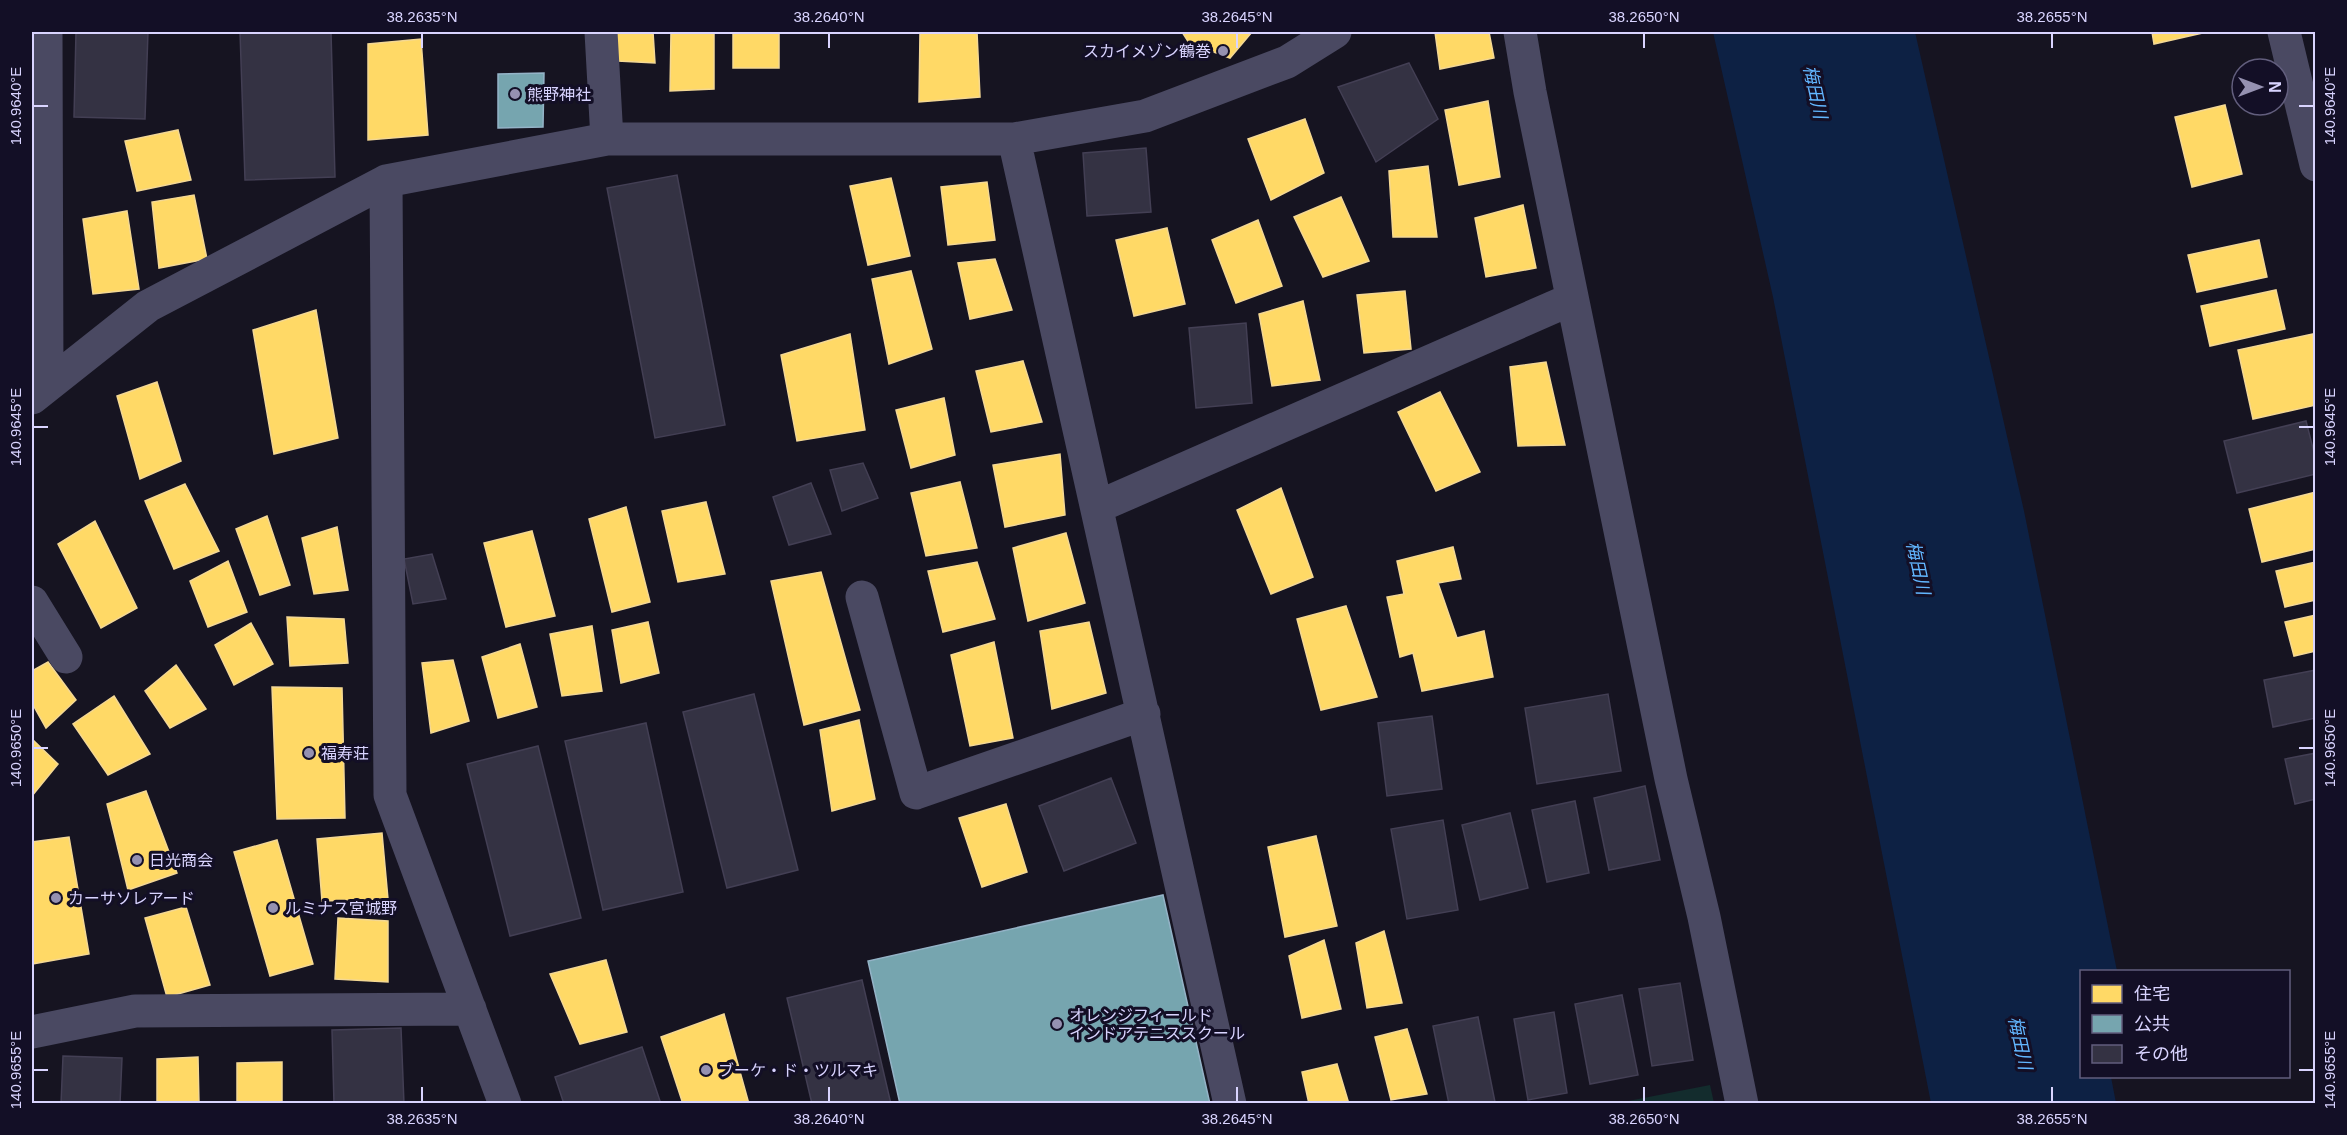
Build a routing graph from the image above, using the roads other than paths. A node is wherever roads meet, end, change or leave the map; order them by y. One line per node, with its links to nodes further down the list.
1 (46, 32): 10 (street)
2 (601, 32): 6 (street)
3 (1335, 32): 7 (street)
4 (1520, 32): 11 (street)
5 (2284, 32): 8 (street)
6 (607, 139): 7 (street); 9 (street)
7 (1014, 139): 13 (street)
8 (2316, 165)
9 (386, 181): 12 (street); 18 (street)
10 (39, 212): 12 (street)
11 (1572, 299): 13 (street); 22 (street)
12 (39, 392)
13 (1097, 507): 17 (street)
14 (862, 597): 17 (street)
15 (32, 602): 16 (street)
16 (66, 657)
17 (1144, 714): 21 (street)
18 (470, 1009): 19 (street); 20 (street)
19 (32, 1032)
20 (505, 1104)
21 (1230, 1104)
22 (1742, 1104)

